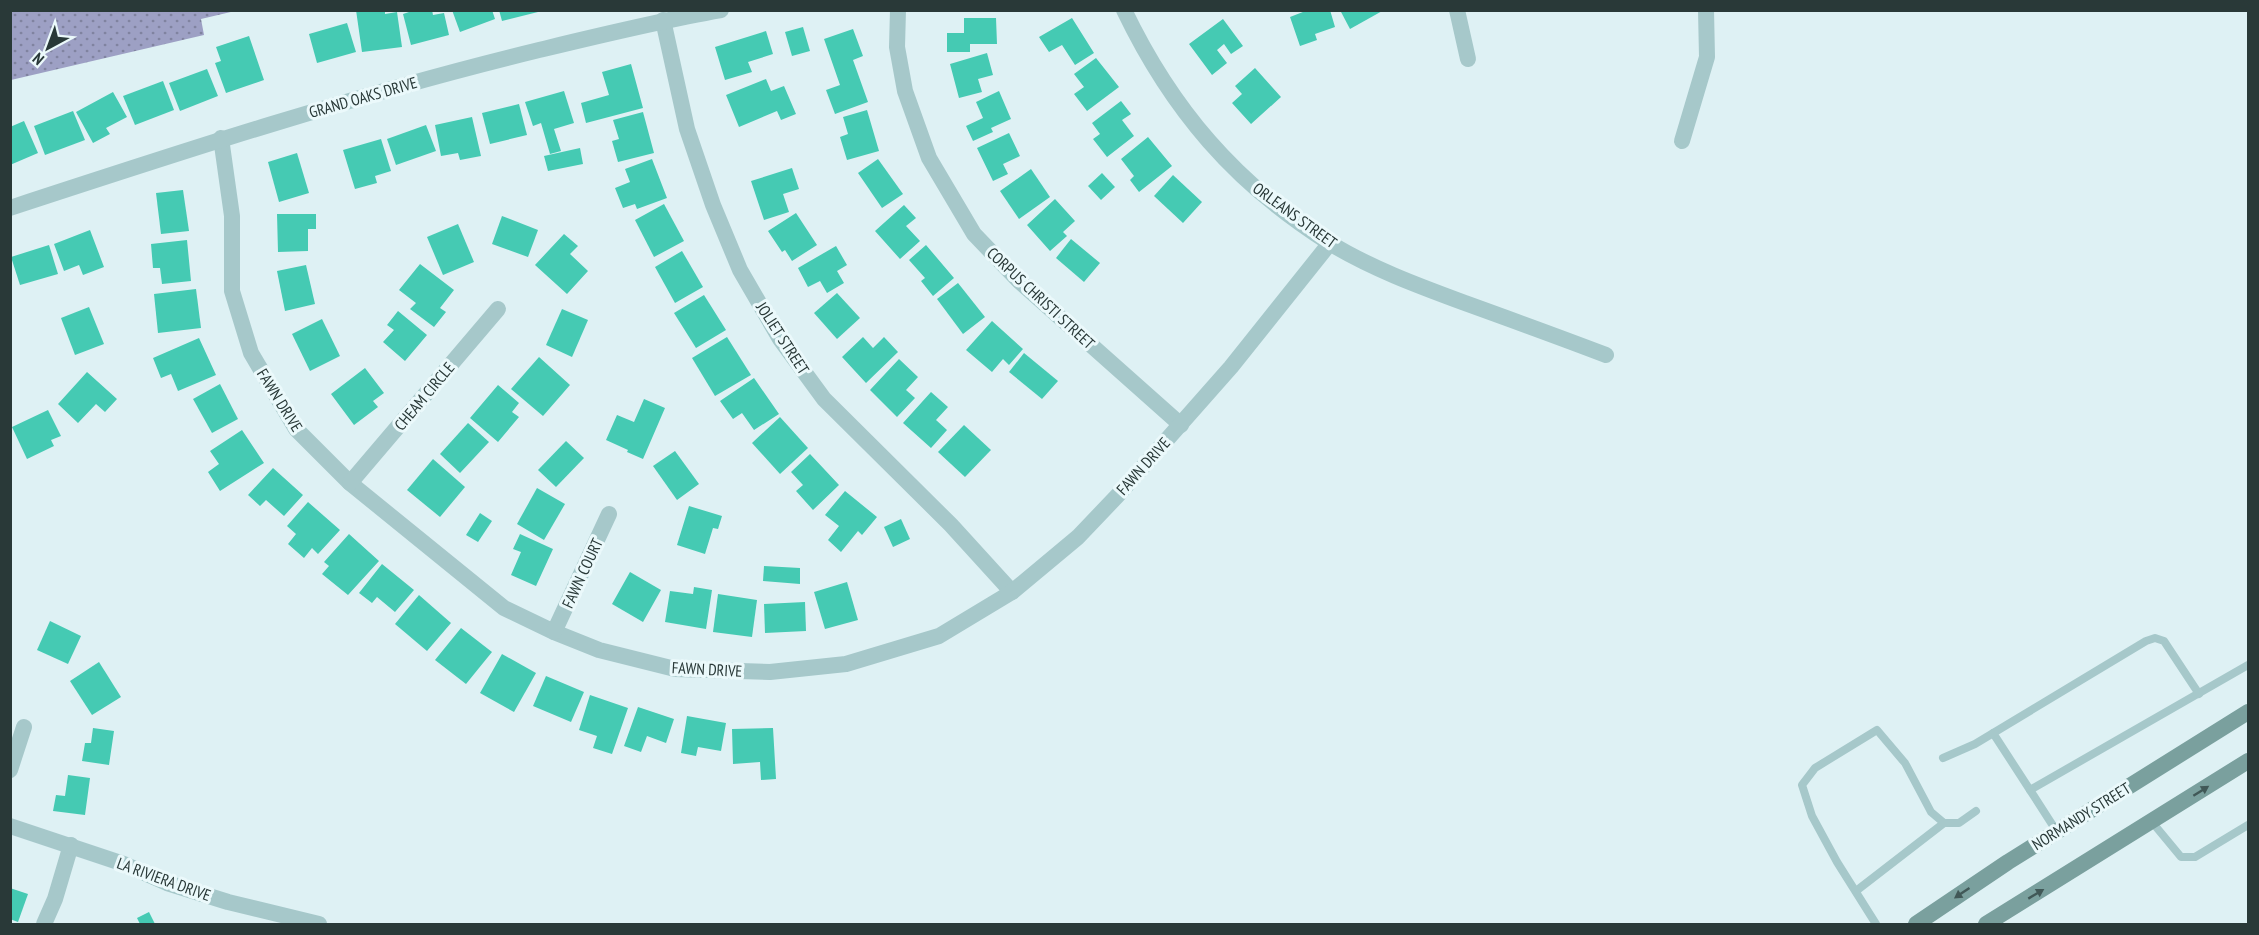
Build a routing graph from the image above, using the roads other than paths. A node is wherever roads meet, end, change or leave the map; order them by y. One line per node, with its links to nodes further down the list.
1 (721, 10): 6 (street, GRAND OAKS DRIVE)
2 (898, 10): 14 (street, CORPUS CHRISTI STREET)
3 (1124, 10): 11 (street, ORLEANS STREET)
4 (1457, 10): 7 (street)
5 (1706, 10): 9 (street)
6 (663, 20): 8 (street, GRAND OAKS DRIVE); 17 (street, JOLIET STREET)
7 (1468, 59)
8 (221, 138): 10 (street, GRAND OAKS DRIVE); 15 (street, FAWN DRIVE)
9 (1682, 141)
10 (10, 208)
11 (1330, 243): 13 (street, ORLEANS STREET); 14 (street, FAWN DRIVE)
12 (498, 309): 15 (street, CHEAM CIRCLE)
13 (1606, 355)
14 (1181, 425): 17 (street, FAWN DRIVE)
15 (351, 483): 18 (street, FAWN DRIVE)
16 (609, 514): 18 (street, FAWN COURT)
17 (1012, 592): 18 (street, FAWN DRIVE)
18 (554, 632)
19 (2248, 665): 20 (lane)
20 (2199, 694): 23 (lane); 27 (lane)
21 (2248, 712): 33 (main road, NORMANDY STREET)
22 (24, 727): 26 (street)
23 (1993, 733): 24 (lane); 27 (lane)
24 (1943, 758)
25 (2248, 761): 29 (main road, one-way to 25)
26 (10, 770)
27 (2030, 790): 33 (lane)
28 (1976, 811): 30 (lane)
29 (2152, 822): 31 (lane); 40 (main road, one-way to 29)
30 (1944, 823): 35 (lane); 35 (lane)
31 (2248, 825)
32 (10, 826): 34 (street, LA RIVIERA DRIVE)
33 (2056, 832): 39 (main road, NORMANDY STREET, one-way to 39)
34 (71, 845): 36 (street); 37 (street, LA RIVIERA DRIVE)
35 (1856, 891): 38 (lane)
36 (44, 924)
37 (319, 924)
38 (1876, 924)
39 (1916, 924)
40 (1986, 924)

